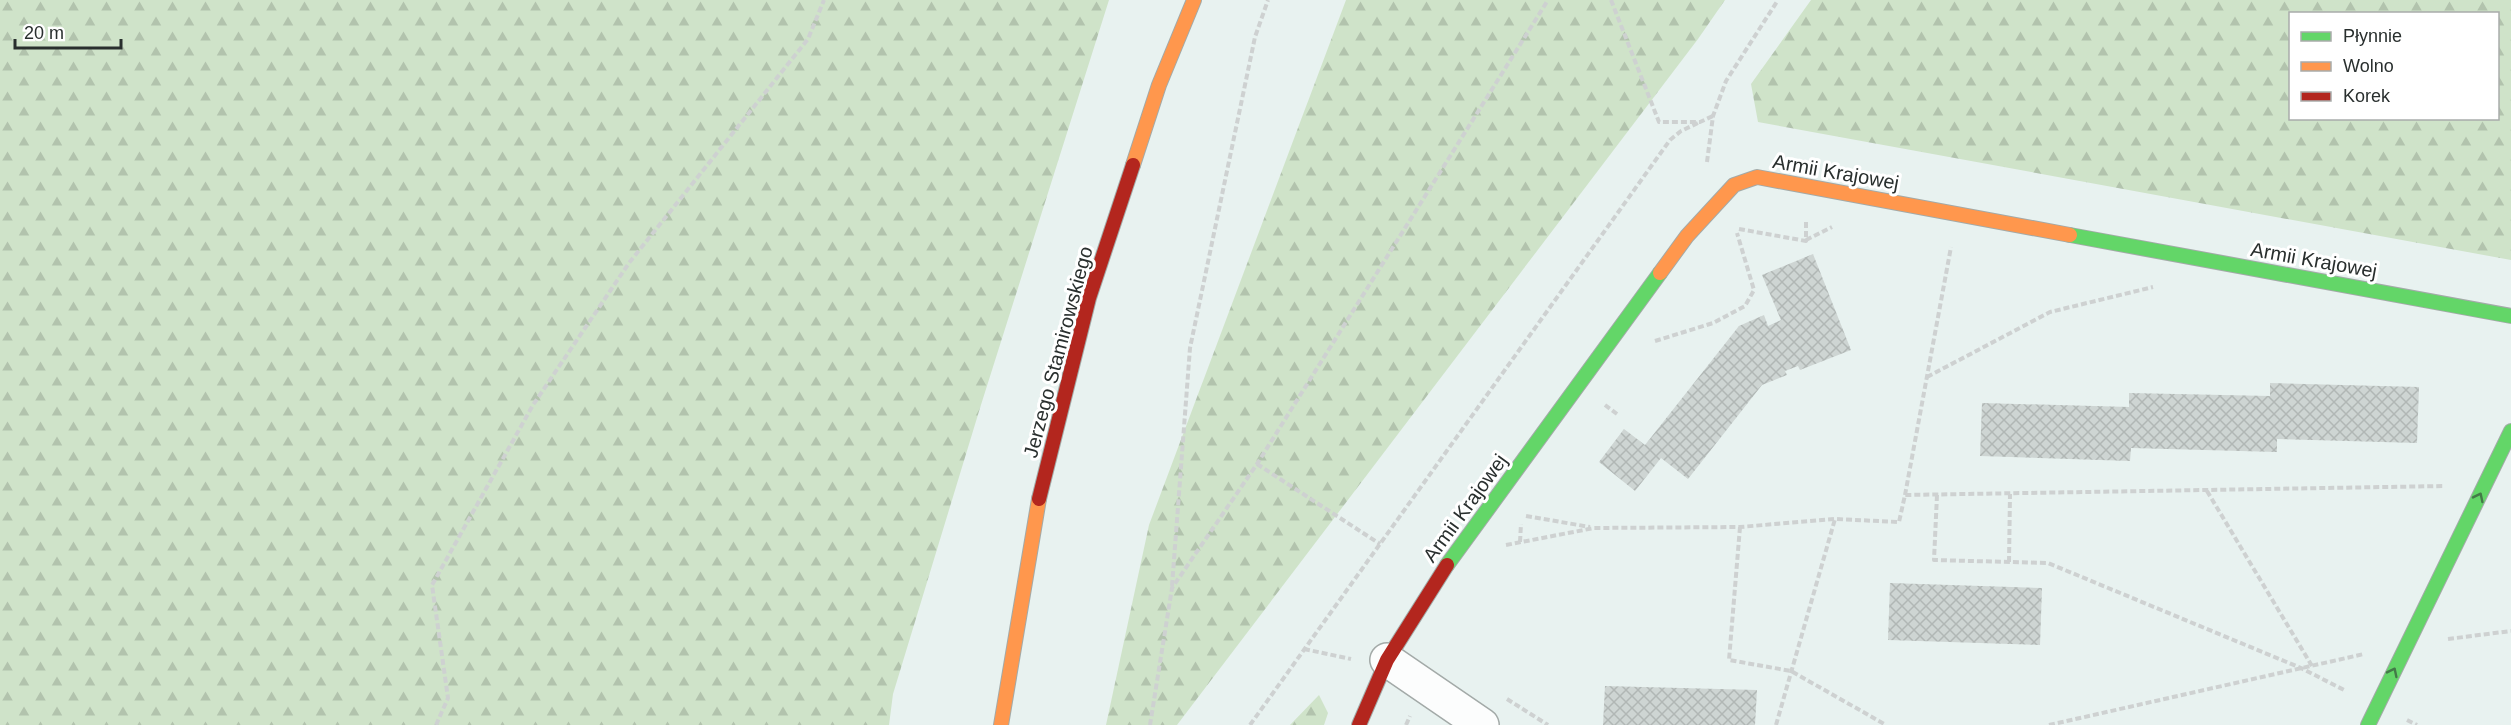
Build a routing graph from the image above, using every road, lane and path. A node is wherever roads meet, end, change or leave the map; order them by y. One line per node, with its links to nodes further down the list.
1 (824, 0): 52 (path)
2 (1194, 0): 53 (street, Jerzego Stamirowskiego)
3 (1268, 0): 42 (path)
4 (1548, 0): 26 (path)
5 (1611, 0): 8 (path)
6 (1778, 0): 7 (path)
7 (1713, 116): 8 (path); 9 (path)
8 (1700, 122): 40 (path)
9 (1717, 203): 18 (street, Armii Krajowej); 46 (street, Armii Krajowej)
10 (1806, 213): 15 (path)
11 (1743, 222): 13 (path)
12 (1834, 226): 15 (path)
13 (1736, 229): 14 (path); 15 (path); 19 (path)
14 (1728, 238)
15 (1806, 241)
16 (1953, 241): 20 (path)
17 (2164, 284): 20 (path)
18 (2511, 316)
19 (1657, 333)
20 (1927, 377): 30 (path)
21 (1611, 396): 22 (path)
22 (1604, 404): 23 (path); 24 (path)
23 (1597, 414)
24 (1617, 414)
25 (2511, 431): 27 (street)
26 (1257, 464): 40 (path); 42 (path)
27 (2484, 485): 28 (path); 44 (street, one-way to 27)
28 (2207, 490): 29 (path); 47 (path)
29 (2010, 494): 31 (path); 41 (path)
30 (1905, 495): 31 (path); 34 (path)
31 (1937, 495): 41 (path)
32 (1529, 506): 33 (path)
33 (1522, 515): 35 (path); 37 (path); 39 (path)
34 (1834, 519): 36 (path); 49 (path)
35 (1516, 523)
36 (1740, 527): 37 (path); 49 (path)
37 (1594, 528): 39 (path)
38 (1505, 539): 39 (path)
39 (1520, 542)
40 (1380, 544): 45 (path)
41 (2009, 562): 48 (path)
42 (1172, 588): 54 (path)
43 (2511, 631): 44 (path)
44 (2407, 644): 47 (path); 51 (street, one-way to 44)
45 (1304, 649): 46 (path); 55 (path)
46 (1373, 661): 50 (street); 56 (street, Armii Krajowej)
47 (2312, 666): 48 (path)
48 (2301, 668): 51 (path); 61 (path)
49 (1791, 671): 59 (path); 60 (path)
50 (1425, 686): 57 (path); 58 (street)
51 (2376, 707): 62 (street); 63 (path)
52 (436, 725)
53 (1001, 725)
54 (1150, 725)
55 (1250, 725)
56 (1359, 725)
57 (1406, 725)
58 (1482, 725)
59 (1776, 725)
60 (1886, 725)
61 (2052, 725)
62 (2367, 725)
63 (2417, 725)

